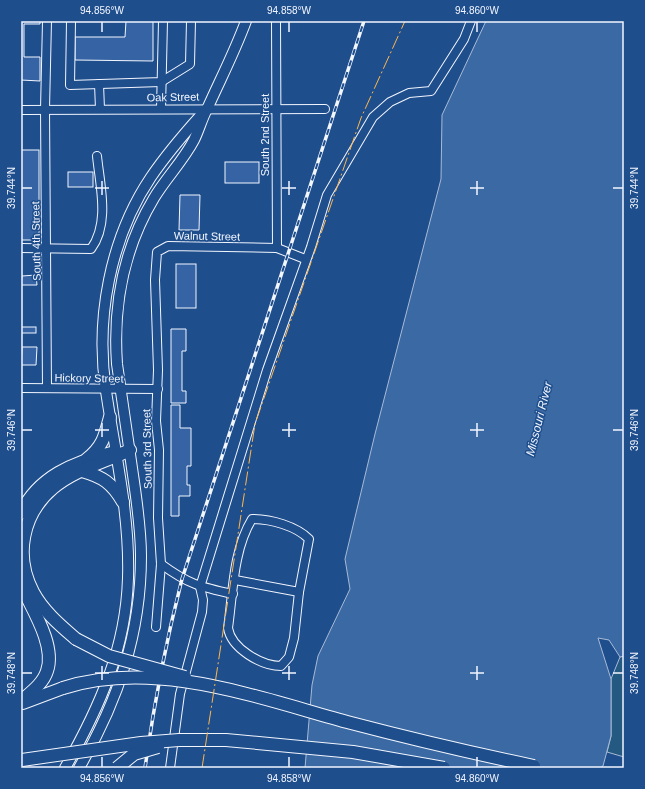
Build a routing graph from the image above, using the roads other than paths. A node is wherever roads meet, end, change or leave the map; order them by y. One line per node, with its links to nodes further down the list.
1 (47, 21): 16 (street, South 4th Street)
2 (71, 21): 9 (street)
3 (163, 21): 8 (street)
4 (191, 21): 8 (street)
5 (246, 21): 10 (main road)
6 (276, 21): 11 (street, South 2nd Street)
7 (471, 21): 21 (street)
8 (161, 82): 9 (street); 13 (street)
9 (99, 84): 12 (street)
10 (207, 108): 11 (street, Oak Street); 13 (street, Oak Street); 25 (main road); 26 (main road)
11 (276, 108): 14 (street, Oak Street); 20 (street, South 2nd Street)
12 (100, 109): 13 (street, Oak Street); 16 (street, Oak Street)
13 (160, 109)
14 (325, 109)
15 (21, 110): 16 (street, Oak Street)
16 (45, 110): 19 (street, South 4th Street)
17 (97, 156): 19 (street)
18 (21, 248): 19 (street)
19 (47, 248): 24 (street, South 4th Street)
20 (277, 248): 21 (street); 22 (street, Walnut Street)
21 (305, 259): 38 (street)
22 (155, 271): 27 (street, South 3rd Street)
23 (21, 388): 24 (street, Hickory Street)
24 (47, 388): 25 (street, Hickory Street)
25 (106, 389): 26 (street, Hickory Street); 28 (main road)
26 (121, 389): 27 (street, Hickory Street); 29 (main road)
27 (158, 389): 35 (street, South 3rd Street)
28 (110, 417): 30 (main road); 31 (highway)
29 (130, 450): 30 (highway); 48 (main road)
30 (117, 454): 31 (highway); 32 (highway); 33 (main road)
31 (87, 459): 34 (highway)
32 (82, 472): 33 (highway); 42 (highway, bridge)
33 (123, 502): 47 (main road)
34 (21, 514)
35 (161, 564): 38 (street); 41 (street, South 3rd Street)
36 (235, 580): 39 (street); 39 (street); 40 (street)
37 (21, 585): 43 (highway)
38 (200, 587): 40 (street); 50 (street)
39 (299, 592): 40 (street)
40 (233, 594)
41 (156, 627)
42 (213, 685): 43 (highway, bridge); 46 (highway, bridge)
43 (21, 703)
44 (179, 740): 45 (highway, bridge); 49 (highway, bridge); 51 (highway, bridge)
45 (21, 760)
46 (538, 767)
47 (65, 768)
48 (79, 768)
49 (117, 768)
50 (170, 768)
51 (444, 768)

